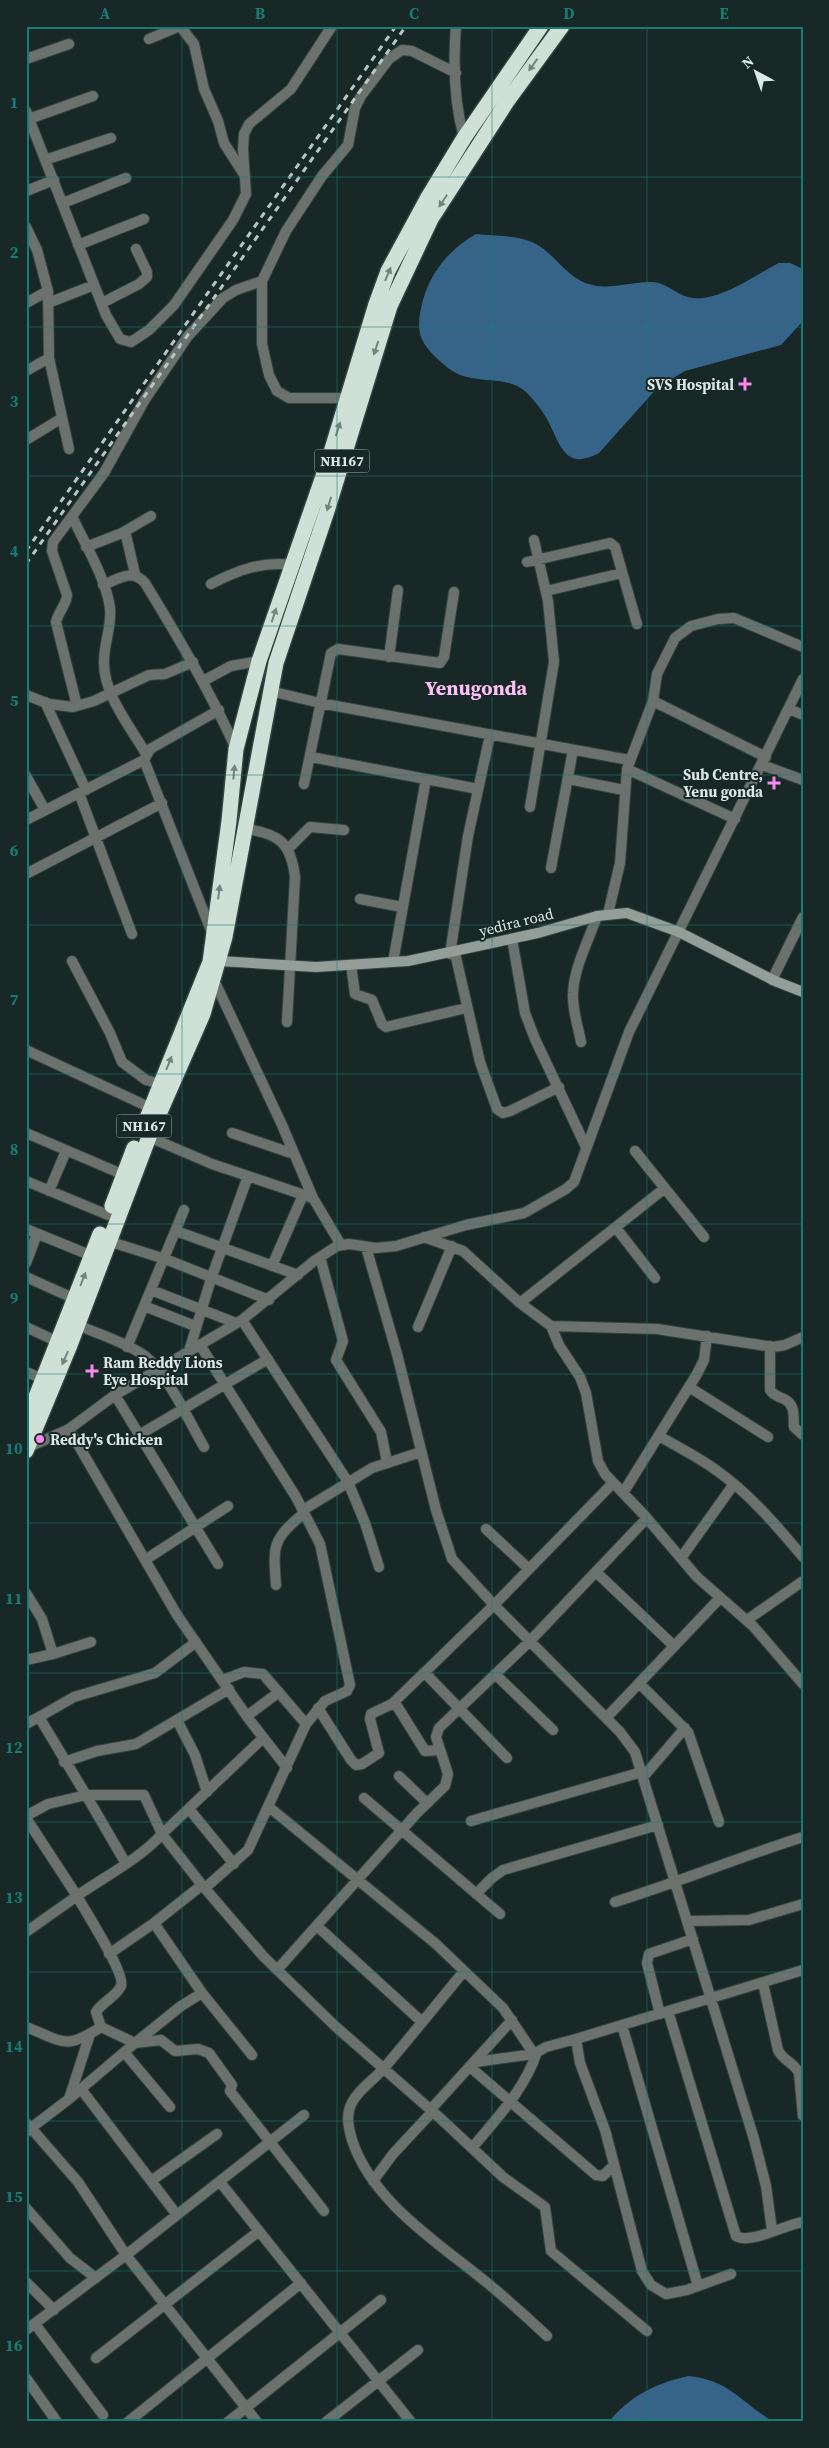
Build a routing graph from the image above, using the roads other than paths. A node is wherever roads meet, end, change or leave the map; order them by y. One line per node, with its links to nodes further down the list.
1 (180, 26): 6 (street); 15 (street)
2 (332, 26): 15 (street)
3 (456, 26): 9 (street)
4 (541, 26): 13 (highway, NH167)
5 (562, 26): 58 (highway, NH167, one-way to 58)
6 (149, 40)
7 (69, 44): 8 (street)
8 (26, 59)
9 (456, 73): 13 (street); 24 (street)
10 (93, 96): 11 (street)
11 (27, 117): 14 (street)
12 (111, 138): 14 (street)
13 (464, 138): 32 (highway, NH167, one-way to 13)
14 (46, 160): 17 (street)
15 (245, 177): 29 (street)
16 (126, 178): 19 (street)
17 (54, 180): 18 (street); 19 (street)
18 (26, 191)
19 (63, 203): 22 (street)
20 (144, 219): 22 (street)
21 (26, 228): 26 (street)
22 (78, 245): 25 (street)
23 (136, 249): 29 (street)
24 (262, 282): 32 (street); 36 (street)
25 (94, 285): 28 (street); 29 (street)
26 (48, 291): 27 (street); 28 (street)
27 (26, 302)
28 (48, 303): 30 (street)
29 (102, 303)
30 (49, 358): 31 (street); 33 (street)
31 (26, 371)
32 (348, 398): 43 (highway, NH167, one-way to 32)
33 (62, 418): 34 (street); 35 (street)
34 (26, 440)
35 (70, 449)
36 (72, 516): 40 (street); 64 (street)
37 (151, 516): 38 (street)
38 (125, 531): 40 (street); 45 (street)
39 (534, 540): 41 (street)
40 (86, 548): 47 (street)
41 (538, 559): 42 (street); 44 (street); 49 (street)
42 (527, 562)
43 (292, 565): 46 (street); 54 (highway, NH167, one-way to 43)
44 (622, 573): 49 (street); 51 (street)
45 (135, 574): 47 (street); 55 (street)
46 (211, 584)
47 (103, 585): 59 (street)
48 (398, 590): 53 (street)
49 (546, 591): 69 (street)
50 (454, 592): 53 (street)
51 (637, 624)
52 (803, 647): 61 (street)
53 (389, 657): 63 (street)
54 (259, 661): 57 (street); 70 (highway, NH167)
55 (193, 662): 57 (street); 59 (street)
56 (803, 679): 65 (street)
57 (203, 681): 66 (street)
58 (270, 692): 63 (street); 89 (highway, NH167)
59 (111, 693): 64 (street); 73 (street)
60 (26, 695): 62 (street)
61 (653, 701): 74 (street); 75 (street)
62 (45, 702): 64 (street); 83 (street)
63 (320, 703): 68 (street); 72 (street)
64 (77, 706)
65 (789, 709): 67 (street); 74 (street)
66 (219, 710): 70 (street); 73 (street)
67 (803, 715)
68 (490, 735): 69 (street); 81 (street)
69 (541, 744): 71 (street); 85 (street)
70 (236, 749): 101 (highway, NH167, one-way to 70)
71 (573, 750): 75 (street); 78 (street)
72 (311, 756): 77 (street); 80 (street)
73 (145, 757): 83 (street); 84 (street)
74 (764, 761): 79 (street); 87 (street)
75 (628, 764): 82 (street); 87 (street)
76 (26, 776): 86 (street)
77 (426, 779): 81 (street); 96 (street)
78 (568, 779): 82 (street); 93 (street)
79 (803, 780)
80 (304, 784)
81 (478, 789): 103 (street)
82 (624, 790): 97 (street)
83 (82, 792): 86 (street); 91 (street)
84 (162, 803): 91 (street); 101 (street)
85 (530, 807)
86 (45, 810): 88 (street)
87 (735, 819): 99 (street)
88 (26, 820)
89 (245, 829): 92 (street); 105 (highway, NH167)
90 (344, 830): 92 (street)
91 (94, 838): 94 (street); 100 (street)
92 (288, 850): 108 (street)
93 (551, 868)
94 (26, 874)
95 (360, 899): 96 (street)
96 (402, 907): 106 (street)
97 (603, 915): 99 (main road, yedira road); 102 (main road, yedira road); 114 (street)
98 (803, 916): 110 (street)
99 (679, 932): 110 (main road, yedira road); 122 (street)
100 (132, 934)
101 (214, 936): 116 (highway, NH167, one-way to 101)
102 (512, 939): 103 (main road, yedira road); 117 (street)
103 (453, 953): 106 (main road, yedira road); 112 (street)
104 (72, 961): 116 (street)
105 (219, 961): 108 (main road, yedira road); 109 (highway, NH167)
106 (393, 962): 107 (main road, yedira road)
107 (351, 965): 108 (main road, yedira road); 112 (street)
108 (290, 966): 113 (street)
109 (214, 980): 121 (highway, NH167); 125 (street)
110 (772, 980): 111 (main road, yedira road)
111 (803, 992)
112 (466, 1008): 117 (street)
113 (287, 1022)
114 (581, 1042)
115 (26, 1050): 118 (street)
116 (161, 1084): 118 (highway, NH167)
117 (559, 1087): 122 (street)
118 (151, 1108): 126 (highway, NH167)
119 (26, 1133): 123 (street)
120 (232, 1133): 125 (street)
121 (149, 1137): 127 (street); 140 (highway, NH167)
122 (586, 1146): 138 (street)
123 (66, 1151): 126 (street); 130 (street)
124 (635, 1151): 129 (street)
125 (294, 1154): 131 (street)
126 (124, 1175): 133 (highway, NH167)
127 (248, 1176): 131 (street); 144 (street)
128 (26, 1181): 130 (street)
129 (665, 1188): 134 (street); 139 (street)
130 (49, 1191): 133 (street)
131 (308, 1196): 141 (street); 149 (street)
132 (184, 1210): 136 (street)
133 (108, 1215): 145 (highway, NH167)
134 (616, 1228): 153 (street); 157 (street)
135 (26, 1229): 137 (street)
136 (176, 1231): 144 (street); 147 (street)
137 (37, 1234): 145 (street); 148 (street)
138 (424, 1237): 142 (street); 143 (street)
139 (704, 1237)
140 (108, 1242): 147 (street); 161 (highway, NH167)
141 (341, 1245): 143 (street); 146 (street)
142 (452, 1246): 157 (street); 165 (street)
143 (366, 1247): 189 (street)
144 (222, 1249): 149 (street); 152 (street)
145 (92, 1256): 155 (highway, NH167, one-way to 145)
146 (320, 1257): 150 (street); 190 (street)
147 (164, 1260): 152 (street); 154 (street)
148 (26, 1263)
149 (272, 1266): 150 (street)
150 (298, 1275): 156 (street)
151 (26, 1277): 155 (street)
152 (212, 1277): 156 (street); 159 (street)
153 (655, 1278)
154 (151, 1290): 158 (street); 159 (street)
155 (75, 1298): 168 (highway, NH167)
156 (269, 1300): 160 (street)
157 (520, 1303): 163 (street)
158 (144, 1306): 162 (street); 170 (street)
159 (201, 1309): 160 (street); 162 (street)
160 (239, 1322): 169 (street); 173 (street)
161 (78, 1325): 170 (street); 188 (highway, NH167, one-way to 188)
162 (195, 1326): 172 (street)
163 (551, 1326): 166 (street); 192 (street)
164 (26, 1327): 168 (street)
165 (418, 1327)
166 (707, 1336): 171 (street); 178 (street)
167 (803, 1337): 171 (street)
168 (58, 1342): 176 (highway, NH167)
169 (200, 1345): 172 (street); 177 (street)
170 (127, 1346): 174 (street)
171 (770, 1346): 184 (street)
172 (189, 1351): 174 (street)
173 (268, 1358): 177 (street); 191 (street)
174 (158, 1369): 179 (street); 180 (street)
175 (26, 1372): 176 (street)
176 (44, 1379): 181 (highway, NH167)
177 (225, 1384): 180 (street); 196 (street)
178 (689, 1387): 185 (street); 186 (street)
179 (115, 1395): 182 (street); 183 (street)
180 (182, 1410): 183 (street); 187 (street)
181 (26, 1422)
182 (69, 1429): 188 (street); 202 (street)
183 (139, 1435): 198 (street)
184 (803, 1435)
185 (660, 1436): 193 (street); 194 (street)
186 (768, 1437)
187 (204, 1447)
188 (27, 1450)
189 (421, 1452): 190 (street); 211 (street)
190 (387, 1462): 191 (street)
191 (348, 1482): 196 (street); 204 (street)
192 (612, 1484): 194 (street); 205 (street)
193 (734, 1484): 200 (street); 201 (street)
194 (623, 1493): 197 (street)
195 (228, 1506): 198 (street)
196 (303, 1511): 208 (street); 226 (street)
197 (647, 1518): 201 (street); 206 (street)
198 (195, 1527): 202 (street); 203 (street)
199 (486, 1529): 205 (street)
200 (803, 1557)
201 (681, 1558): 210 (street)
202 (145, 1560): 215 (street)
203 (218, 1564)
204 (379, 1567)
205 (529, 1569): 211 (street)
206 (596, 1572): 213 (street); 216 (street)
207 (803, 1581): 212 (street)
208 (276, 1585)
209 (26, 1593): 217 (street)
210 (720, 1598): 212 (street); 216 (street)
211 (494, 1605): 213 (street); 219 (street)
212 (747, 1620): 223 (street)
213 (530, 1640): 220 (street); 230 (street)
214 (91, 1642): 217 (street)
215 (196, 1642): 222 (street); 229 (street)
216 (674, 1646): 221 (street)
217 (53, 1654): 218 (street)
218 (26, 1660)
219 (424, 1673): 225 (street); 227 (street)
220 (495, 1674): 227 (street); 235 (street)
221 (639, 1683): 230 (street); 234 (street)
222 (226, 1684): 224 (street); 228 (street); 231 (street)
223 (803, 1684)
224 (279, 1692): 228 (street); 233 (street)
225 (392, 1704): 226 (street); 237 (street)
226 (318, 1708): 233 (street)
227 (460, 1708): 237 (street); 238 (street)
228 (247, 1716): 236 (street)
229 (39, 1718): 232 (street); 239 (street)
230 (606, 1718): 241 (street)
231 (177, 1720): 239 (street); 243 (street)
232 (26, 1724)
233 (306, 1724): 240 (street)
234 (685, 1728): 241 (street); 251 (street)
235 (553, 1730)
236 (263, 1738): 240 (street); 243 (street)
237 (440, 1750): 246 (street)
238 (507, 1758)
239 (64, 1762): 244 (street)
240 (287, 1768): 247 (street)
241 (643, 1774): 250 (street); 252 (street)
242 (399, 1776): 246 (street)
243 (207, 1792): 248 (street)
244 (86, 1795): 249 (street); 254 (street); 256 (street)
245 (364, 1798): 253 (street)
246 (427, 1803): 253 (street)
247 (269, 1807): 257 (street); 258 (street)
248 (189, 1809): 254 (street); 257 (street)
249 (26, 1817): 262 (street)
250 (471, 1821)
251 (719, 1822)
252 (658, 1825): 259 (street); 261 (street)
253 (402, 1831): 258 (street); 261 (street)
254 (162, 1834): 256 (street); 260 (street)
255 (803, 1837): 259 (street)
256 (125, 1862): 262 (street)
257 (234, 1864): 260 (street)
258 (358, 1879): 268 (street); 274 (street)
259 (676, 1883): 263 (street); 266 (street)
260 (204, 1886): 267 (street); 272 (street)
261 (476, 1894): 265 (street)
262 (77, 1896): 269 (street); 271 (street)
263 (615, 1902)
264 (803, 1904): 266 (street)
265 (500, 1914)
266 (687, 1921): 270 (street)
267 (154, 1923): 271 (street); 276 (street)
268 (317, 1926): 272 (street); 280 (street)
269 (28, 1927)
270 (693, 1939): 277 (street); 278 (street)
271 (110, 1954): 283 (street)
272 (277, 1970): 291 (street)
273 (803, 1970): 275 (street)
274 (464, 1971): 279 (street); 280 (street)
275 (763, 1982): 277 (street); 298 (street)
276 (202, 1993): 286 (street); 289 (street)
277 (711, 1998): 278 (street); 311 (street)
278 (664, 2013): 282 (street); 311 (street)
279 (512, 2020): 288 (street); 290 (street)
280 (422, 2022): 291 (street)
281 (26, 2026): 284 (street)
282 (622, 2026): 285 (street); 318 (street)
283 (101, 2027): 284 (street); 286 (street)
284 (90, 2034): 293 (street)
285 (576, 2039): 288 (street); 303 (street)
286 (136, 2043): 287 (street); 301 (street)
287 (124, 2052): 292 (street); 295 (street)
288 (536, 2053): 290 (street); 294 (street)
289 (252, 2055)
290 (472, 2064): 294 (street); 296 (street)
291 (383, 2069): 296 (street); 305 (street)
292 (81, 2088): 293 (street); 304 (street)
293 (69, 2099): 299 (street)
294 (511, 2101): 302 (street); 303 (street)
295 (170, 2107)
296 (432, 2110): 302 (street); 305 (street)
297 (304, 2115): 301 (street)
298 (803, 2116)
299 (28, 2127): 313 (street)
300 (217, 2134): 304 (street)
301 (268, 2142): 306 (street); 308 (street)
302 (472, 2148): 324 (street)
303 (614, 2165): 318 (street)
304 (151, 2181): 309 (street)
305 (374, 2181): 326 (street)
306 (220, 2182): 309 (street); 312 (street)
307 (26, 2208): 315 (street)
308 (324, 2210)
309 (177, 2215): 313 (street)
310 (803, 2222): 311 (street)
311 (772, 2230)
312 (259, 2231): 317 (street); 320 (street)
313 (126, 2256): 315 (street); 320 (street)
314 (731, 2274): 318 (street)
315 (96, 2278): 321 (street)
316 (26, 2282): 321 (street)
317 (301, 2283): 325 (street); 329 (street)
318 (698, 2286)
319 (381, 2300): 325 (street)
320 (164, 2305): 328 (street); 329 (street)
321 (54, 2310): 322 (street)
322 (36, 2324): 323 (street); 333 (street)
323 (26, 2330)
324 (647, 2331)
325 (340, 2332): 331 (street); 332 (street)
326 (548, 2336)
327 (418, 2350): 331 (street)
328 (96, 2358)
329 (206, 2358): 332 (street); 334 (street)
330 (26, 2378): 335 (street)
331 (379, 2380): 338 (street); 339 (street)
332 (245, 2407): 336 (street); 337 (street)
333 (102, 2416)
334 (131, 2421)
335 (57, 2422)
336 (228, 2422)
337 (257, 2422)
338 (326, 2422)
339 (410, 2422)

